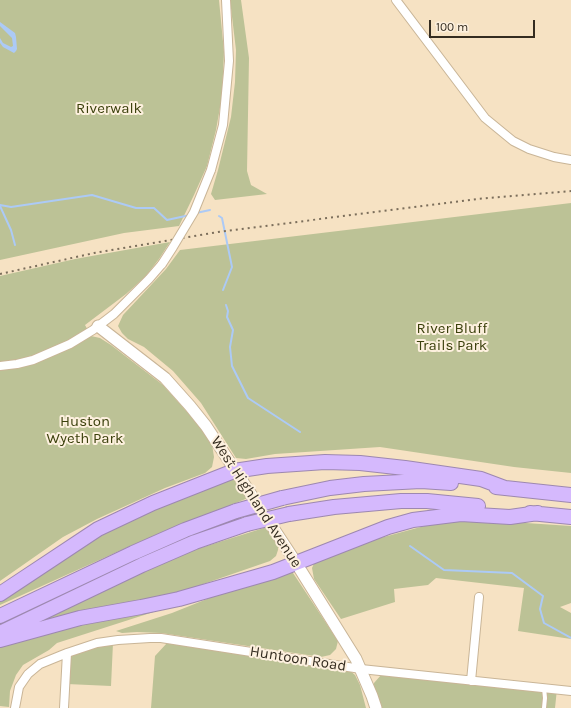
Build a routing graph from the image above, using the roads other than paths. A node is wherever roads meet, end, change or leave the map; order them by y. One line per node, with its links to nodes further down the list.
1 (226, 0): 4 (street, bridge)
2 (399, 1): 3 (street)
3 (571, 160)
4 (98, 326): 5 (street); 6 (street, West Highland Avenue)
5 (0, 366)
6 (234, 471): 7 (highway); 11 (street, West Highland Avenue); 12 (highway)
7 (505, 488): 8 (highway); 14 (highway, bridge)
8 (571, 494)
9 (538, 514): 10 (highway); 11 (highway); 15 (highway, bridge)
10 (571, 517)
11 (296, 563): 16 (highway); 18 (street, West Highland Avenue)
12 (0, 594)
13 (479, 597): 19 (street)
14 (0, 616)
15 (0, 633)
16 (0, 640)
17 (67, 653): 18 (street, Huntoon Road); 22 (street, Huntoon Road); 23 (street)
18 (361, 669): 19 (street, Huntoon Road); 24 (street, West Highland Avenue)
19 (471, 680): 20 (street, Huntoon Road)
20 (544, 688): 21 (street, Huntoon Road); 25 (lane)
21 (571, 691)
22 (15, 708)
23 (64, 708)
24 (376, 708)
25 (544, 708)

